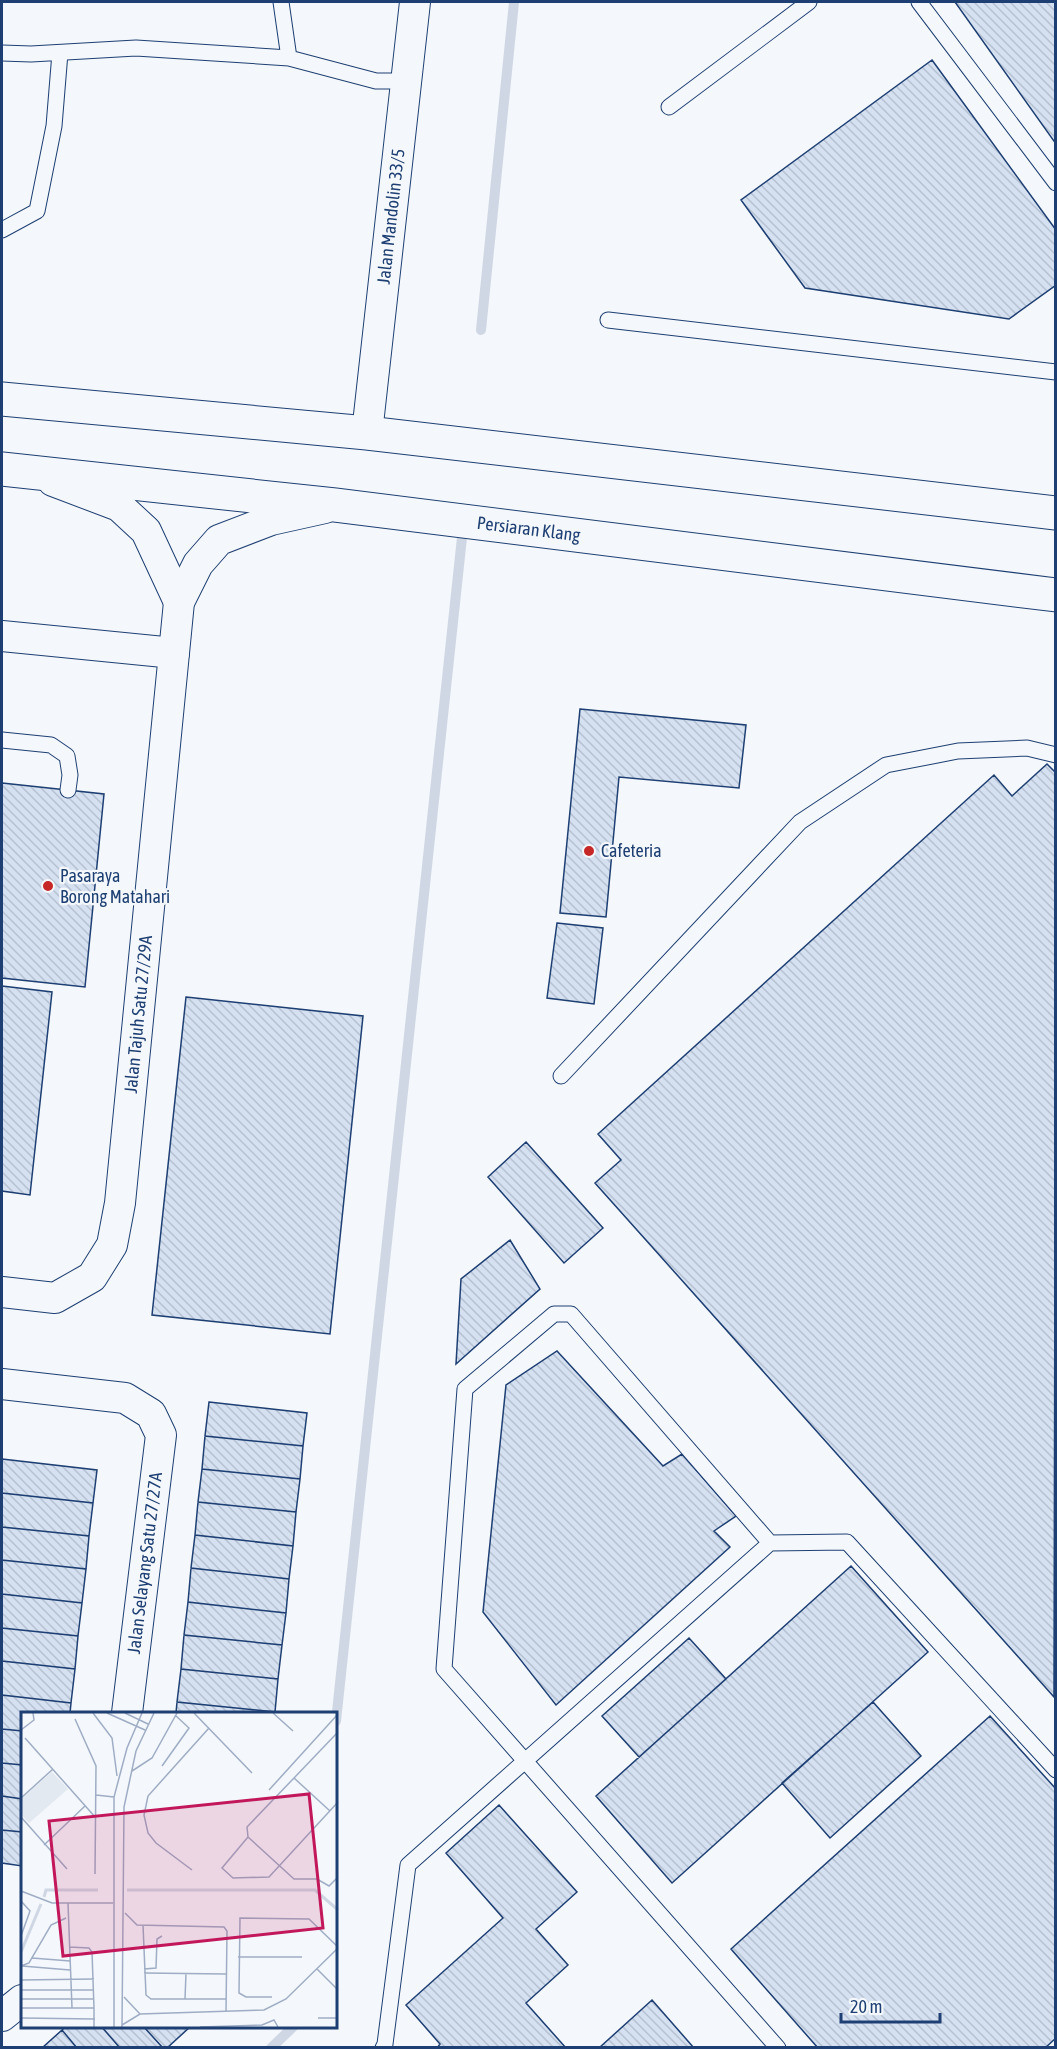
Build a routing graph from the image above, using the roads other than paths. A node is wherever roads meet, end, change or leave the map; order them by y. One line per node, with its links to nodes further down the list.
1 (281, 2): 7 (lane)
2 (415, 2): 8 (street, Jalan Mandolin 33/5)
3 (809, 2): 9 (lane)
4 (919, 2): 10 (lane)
5 (2, 53): 6 (lane)
6 (60, 53): 7 (lane); 11 (lane)
7 (289, 58): 8 (lane)
8 (404, 81): 15 (street, Jalan Mandolin 33/5)
9 (669, 107)
10 (1056, 183)
11 (2, 230)
12 (608, 320): 13 (lane)
13 (1052, 368)
14 (2, 399): 15 (main road)
15 (367, 433): 18 (main road)
16 (14, 470): 17 (main road, Persiaran Klang); 20 (street)
17 (335, 506): 19 (main road, Persiaran Klang); 20 (street, Jalan Tajuh Satu 27/29A)
18 (1056, 513)
19 (1056, 595)
20 (179, 602): 22 (street, Jalan Tajuh Satu 27/29A)
21 (2, 636): 22 (street)
22 (174, 653): 27 (street, Jalan Tajuh Satu 27/29A)
23 (2, 740): 25 (lane)
24 (1056, 755): 26 (lane)
25 (68, 790)
26 (561, 1076)
27 (2, 1292)
28 (2, 1384): 30 (street, Jalan Selayang Satu 27/27A)
29 (771, 1543): 31 (lane); 31 (lane); 32 (lane)
30 (127, 1712)
31 (524, 1760): 35 (lane); 36 (lane)
32 (1056, 1770)
33 (21, 2001): 34 (street)
34 (2, 2016)
35 (383, 2048)
36 (778, 2048)

